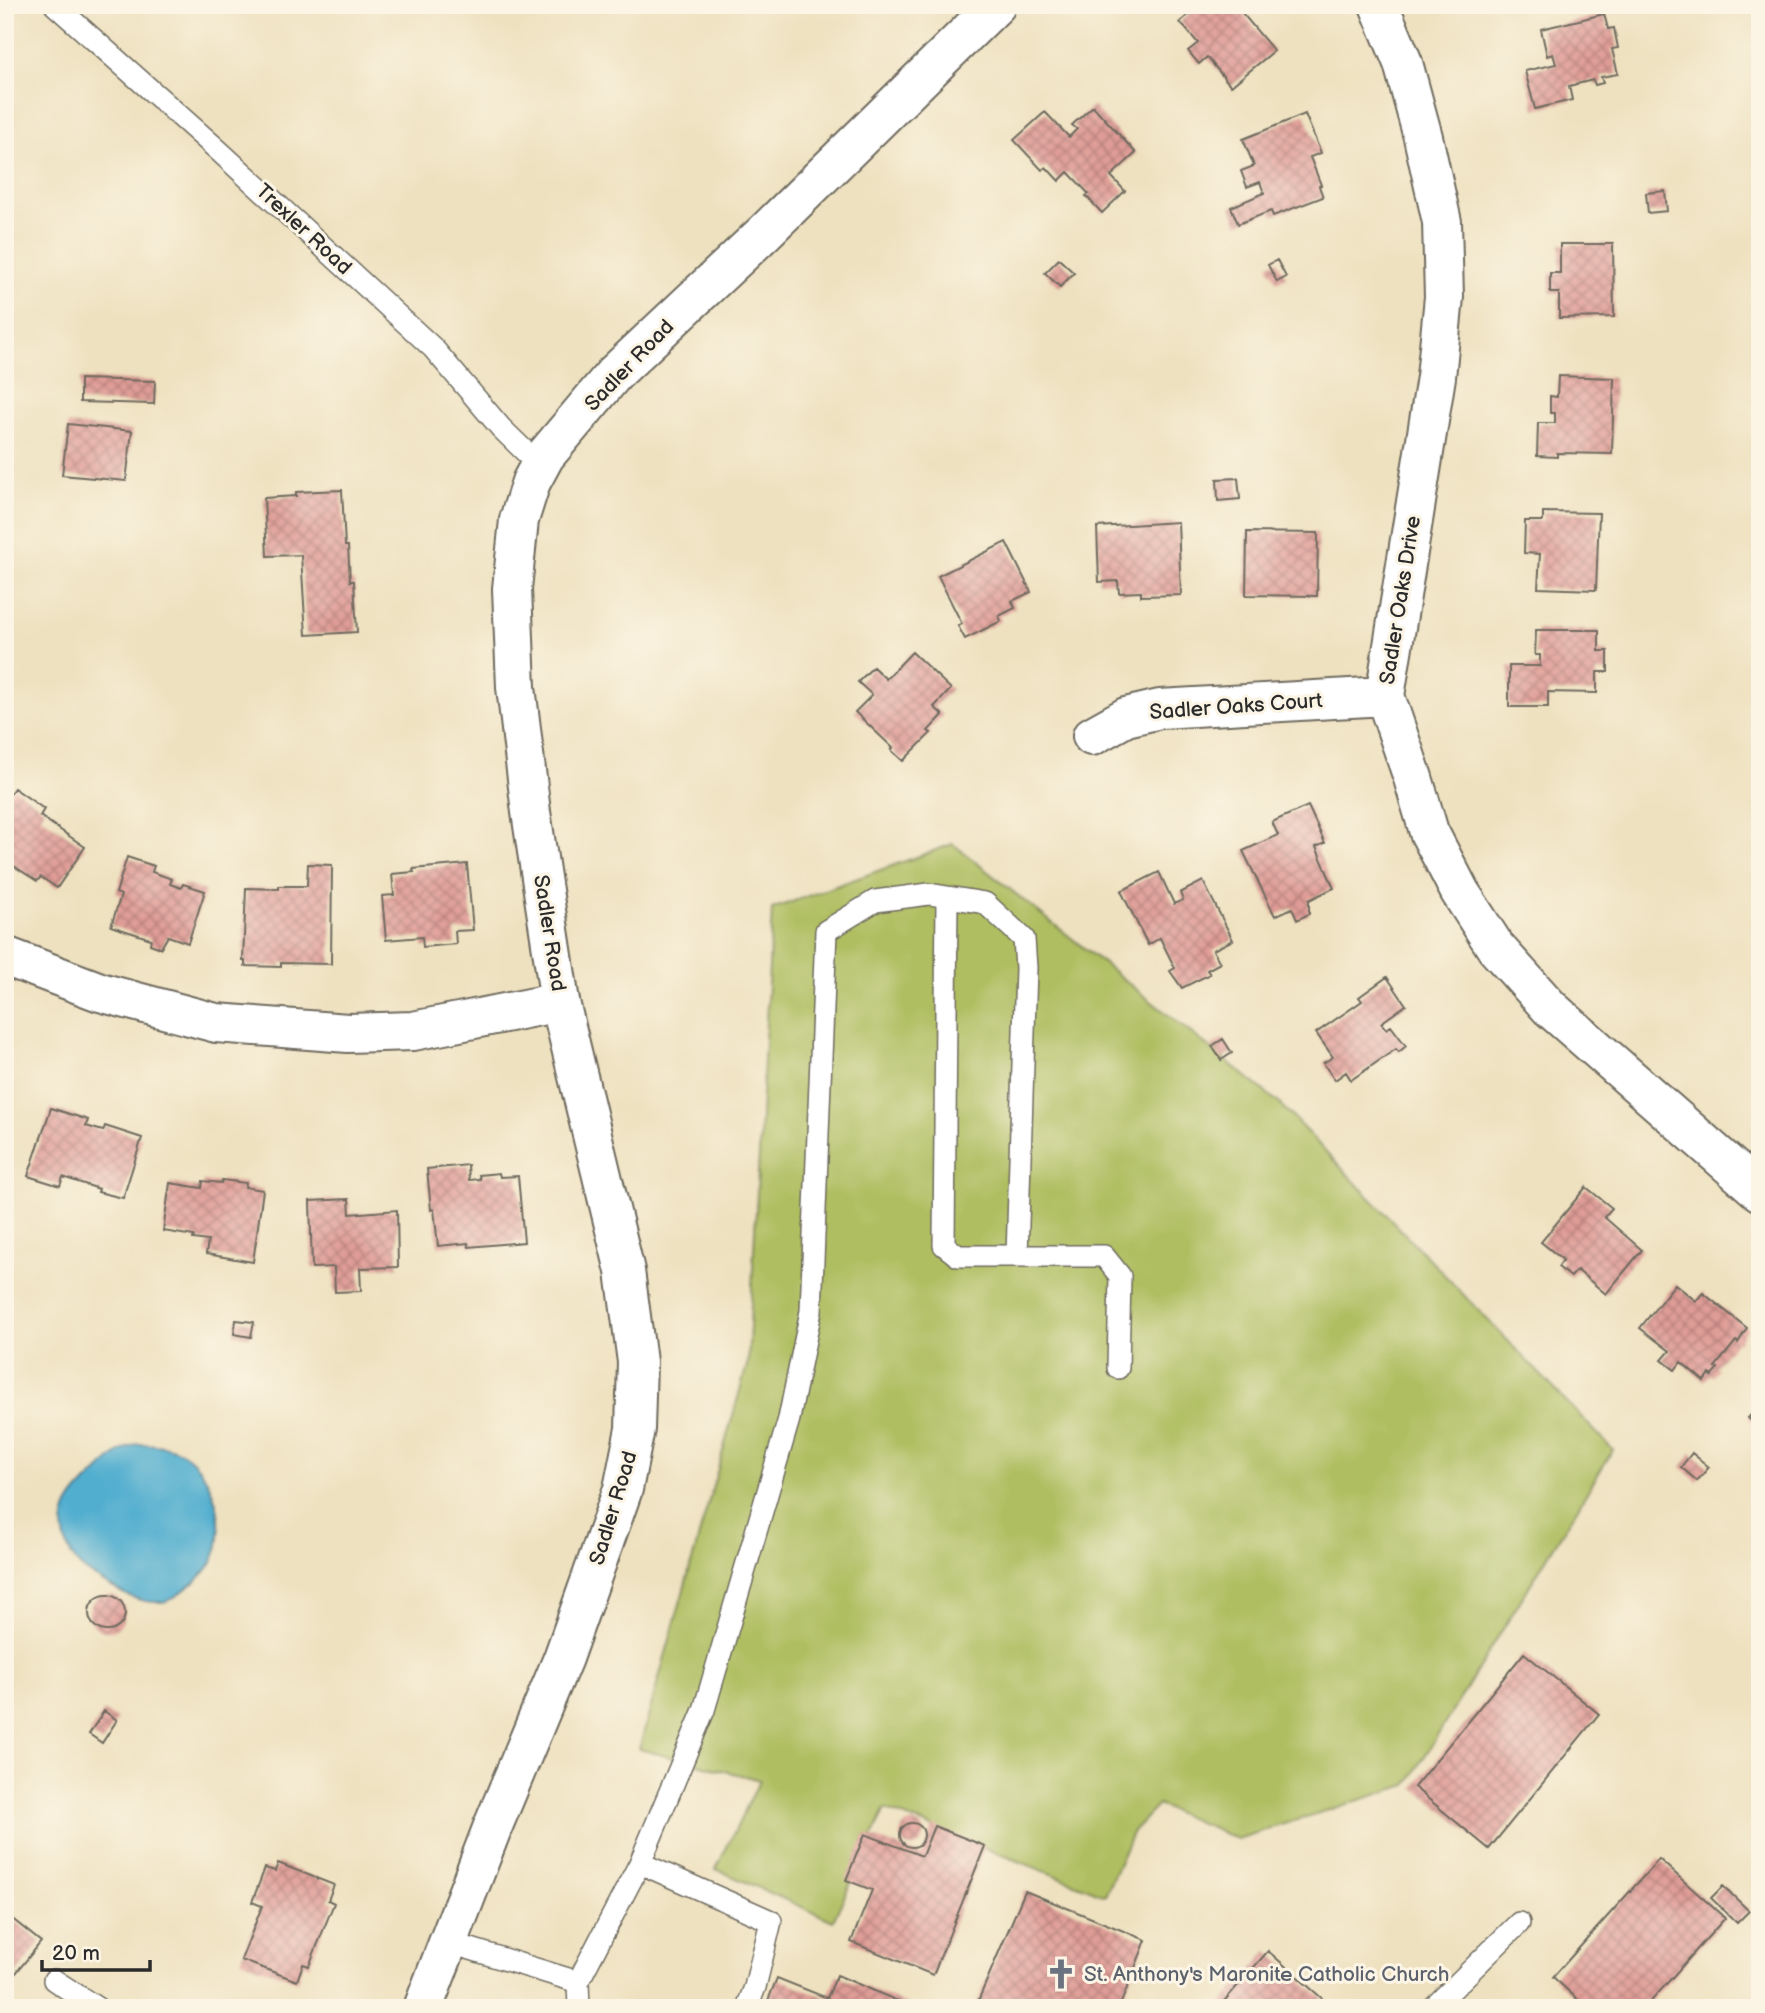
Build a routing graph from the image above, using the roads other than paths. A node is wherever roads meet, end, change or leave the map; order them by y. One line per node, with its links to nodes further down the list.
1 (55, 5): 4 (lane, Trexler Road)
2 (996, 5): 4 (street, Sadler Road)
3 (1379, 5): 5 (street, Sadler Oaks Drive)
4 (540, 466): 9 (street, Sadler Road)
5 (1385, 696): 6 (street, Sadler Oaks Court); 10 (street, Sadler Oaks Drive)
6 (1092, 736)
7 (947, 897): 11 (lane); 11 (lane); 13 (lane)
8 (5, 956): 9 (street)
9 (560, 1002): 15 (street, Sadler Road)
10 (1760, 1192)
11 (1017, 1256): 12 (lane)
12 (1118, 1368)
13 (640, 1863): 17 (lane); 21 (lane)
14 (1519, 1923): 22 (lane)
15 (448, 1942): 17 (lane); 19 (street, Sadler Road)
16 (54, 1980): 18 (lane)
17 (578, 1982): 20 (lane)
18 (97, 2008)
19 (423, 2008)
20 (579, 2008)
21 (747, 2008)
22 (1433, 2008)

